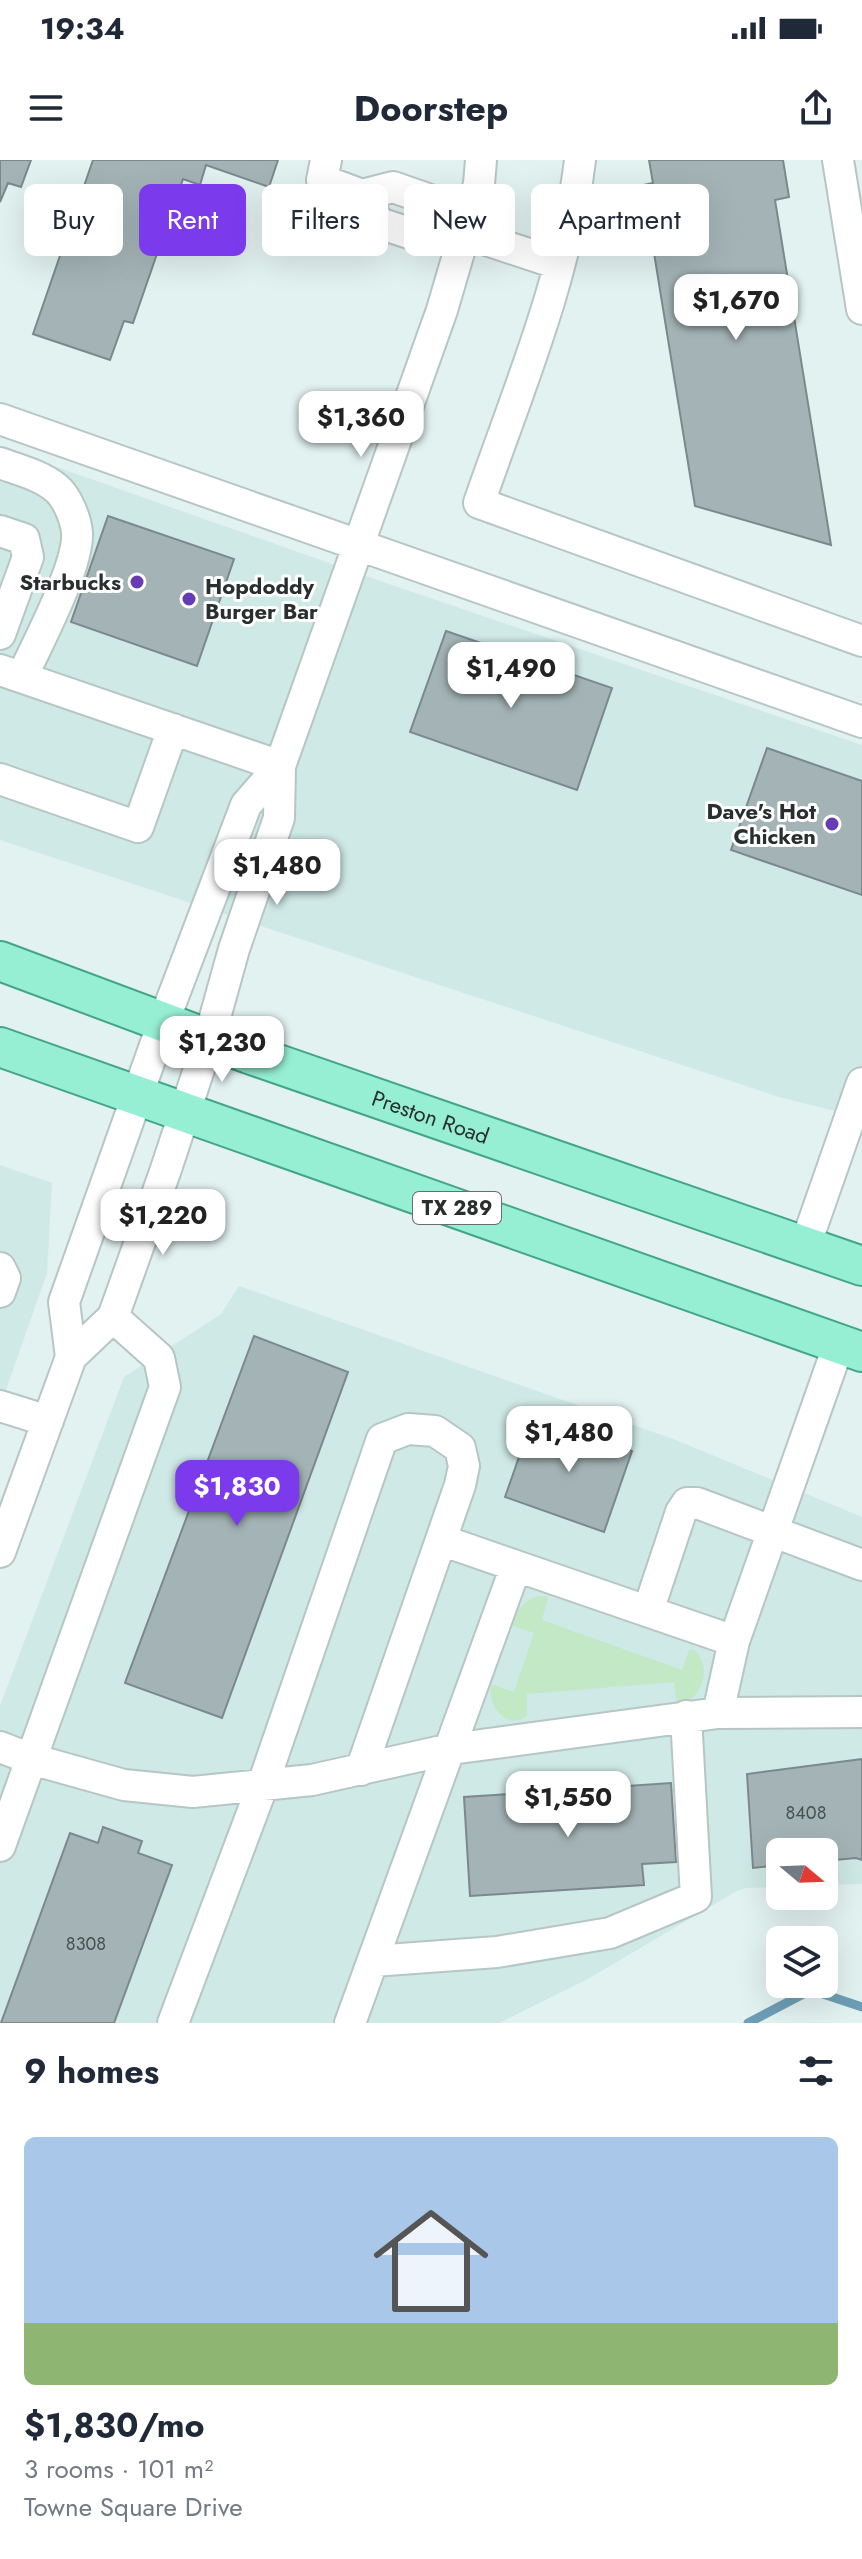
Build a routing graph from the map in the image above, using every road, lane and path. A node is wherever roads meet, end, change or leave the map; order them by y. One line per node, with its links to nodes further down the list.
1 (326, 160): 6 (street)
2 (481, 160): 5 (street)
3 (580, 160): 9 (street)
4 (838, 160): 10 (street)
5 (479, 184)
6 (404, 231)
7 (515, 249): 9 (street)
8 (458, 256): 14 (street)
9 (559, 264): 16 (street)
10 (862, 309)
11 (0, 419): 14 (street)
12 (0, 463): 17 (street)
13 (0, 531): 15 (street)
14 (360, 544): 18 (street); 20 (street)
15 (0, 634)
16 (862, 641)
17 (11, 673): 19 (street)
18 (862, 722)
19 (173, 729): 20 (street); 21 (street)
20 (280, 766): 23 (street); 24 (street)
21 (0, 779)
22 (0, 961): 23 (main road, Preston Road)
23 (163, 1023): 24 (main road, Preston Road); 27 (street)
24 (209, 1039): 28 (street); 29 (main road, Preston Road)
25 (0, 1047): 27 (main road, TX 289)
26 (862, 1083): 29 (street)
27 (138, 1095): 28 (main road, TX 289); 35 (street)
28 (184, 1111): 33 (street); 34 (main road, TX 289)
29 (805, 1246): 30 (main road, Preston Road)
30 (862, 1266)
31 (0, 1268): 32 (street)
32 (0, 1292)
33 (113, 1317): 35 (street); 50 (street)
34 (854, 1341): 38 (street)
35 (71, 1357): 37 (street)
36 (0, 1406): 37 (street)
37 (48, 1421): 40 (street)
38 (772, 1530): 41 (street); 43 (street); 44 (street)
39 (441, 1540): 42 (street); 51 (street); 52 (street)
40 (0, 1552)
41 (862, 1565)
42 (516, 1566): 43 (street); 49 (street)
43 (648, 1611): 44 (street)
44 (734, 1641): 46 (street)
45 (862, 1712): 46 (street)
46 (718, 1713): 47 (street)
47 (686, 1716): 49 (street); 54 (street)
48 (0, 1747): 50 (street)
49 (451, 1749): 51 (street); 54 (street)
50 (31, 1759): 52 (street); 53 (street)
51 (361, 1770): 52 (street)
52 (262, 1787): 55 (street)
53 (0, 1846)
54 (373, 1961): 56 (street)
55 (173, 2023)
56 (350, 2023)

